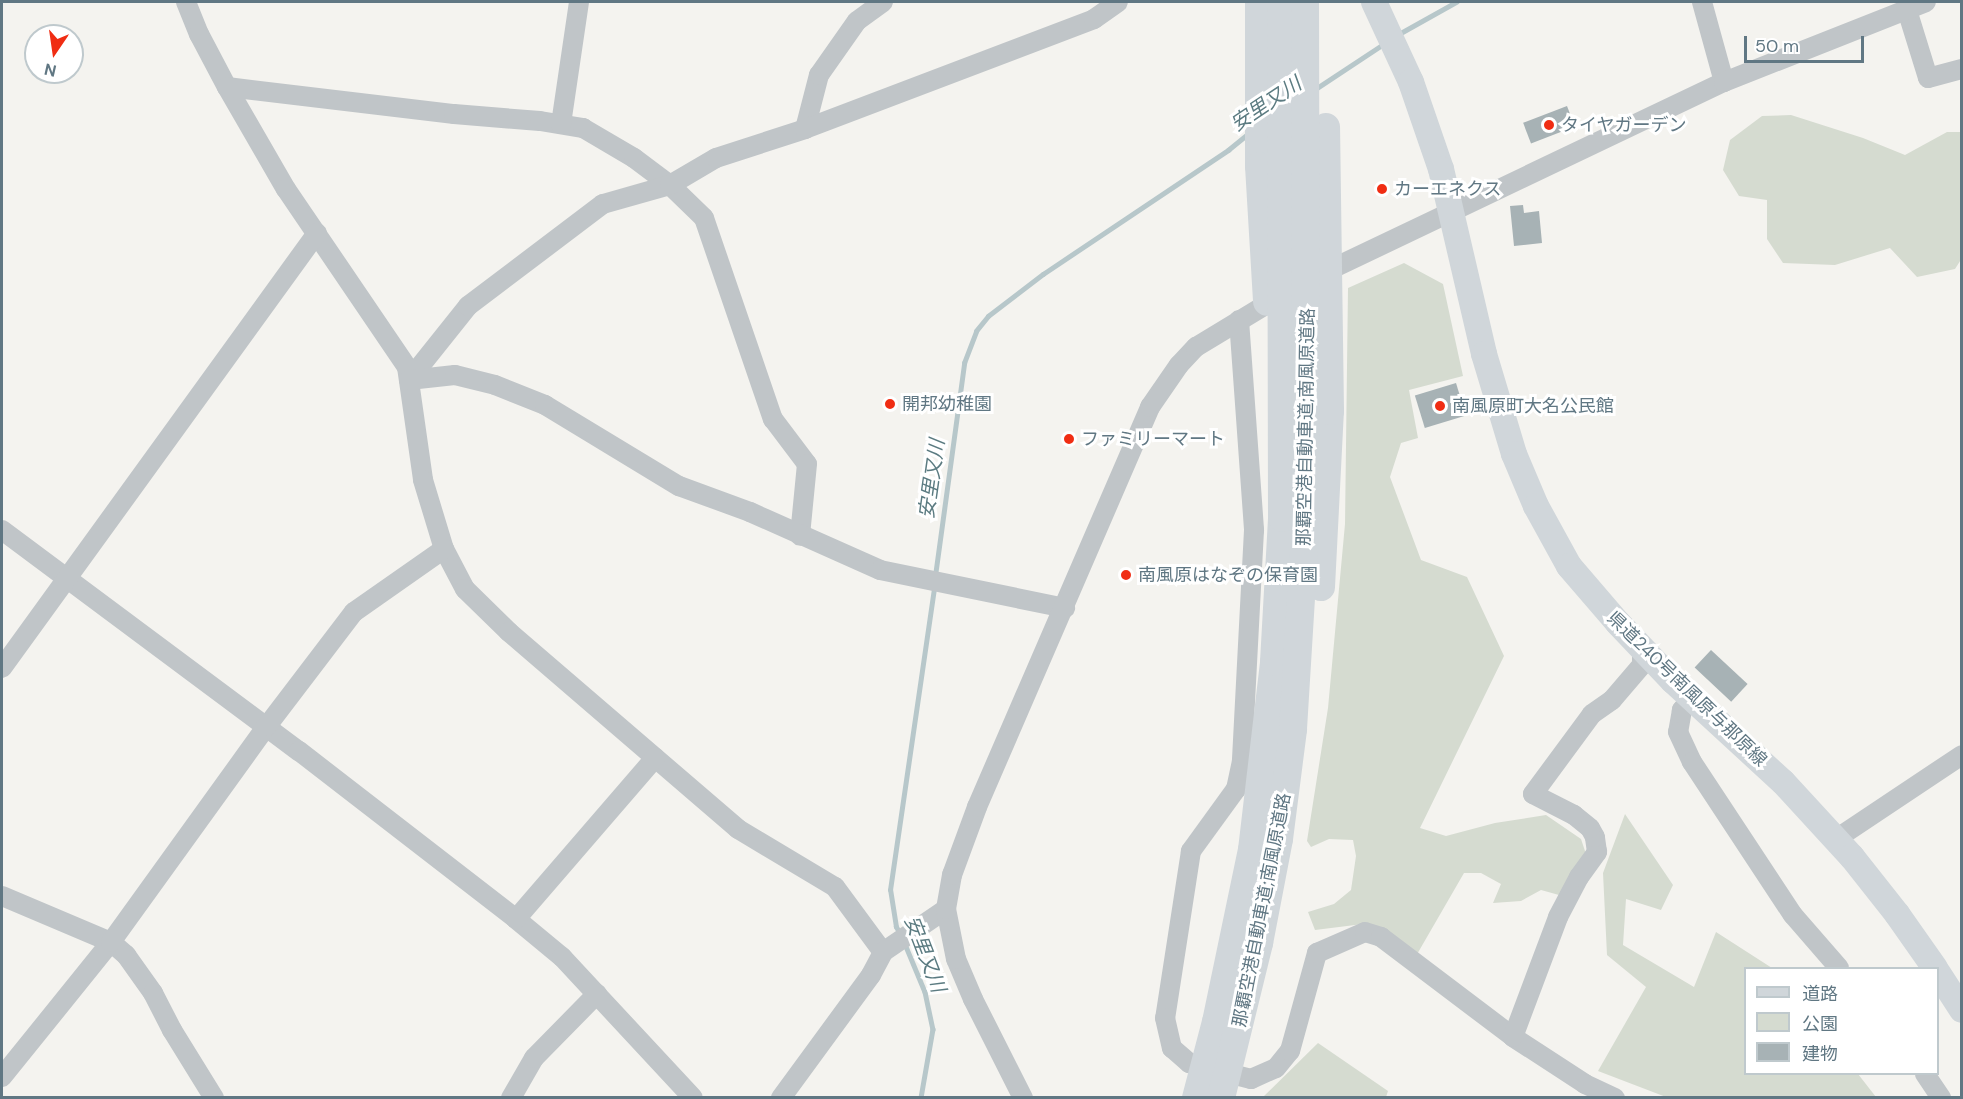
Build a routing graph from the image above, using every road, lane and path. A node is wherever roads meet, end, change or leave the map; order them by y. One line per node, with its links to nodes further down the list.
1 (186, 2): 15 (street)
2 (579, 2): 16 (street)
3 (883, 2): 17 (street)
4 (1118, 2): 17 (street)
5 (1259, 2): 22 (highway)
6 (1281, 2): 22 (highway, 那覇空港自動車道;南風原道路)
7 (1305, 2): 33 (highway, 那覇空港自動車道;南風原道路)
8 (1323, 2): 33 (highway)
9 (1702, 2): 14 (street)
10 (1926, 2): 12 (street)
11 (1377, 7): 19 (main road, 県道240号南風原与那原線)
12 (1907, 10): 13 (street); 14 (street)
13 (1962, 69)
14 (1724, 82): 19 (street)
15 (227, 87): 16 (street); 20 (street)
16 (561, 124): 18 (street)
17 (805, 129): 18 (street)
18 (670, 185): 23 (street); 25 (street)
19 (1452, 212): 21 (street); 29 (main road, 県道240号南風原与那原線)
20 (317, 233): 23 (street); 27 (street)
21 (1239, 320): 28 (street); 48 (street)
22 (1284, 358): 47 (highway, 那覇空港自動車道;南風原道路)
23 (409, 380): 25 (street); 26 (street)
24 (2, 530): 27 (street)
25 (800, 536): 28 (street)
26 (444, 549): 32 (street); 35 (street)
27 (66, 579): 30 (street); 32 (street)
28 (1065, 608): 38 (street)
29 (1642, 648): 31 (main road, 県道240号南風原与那原線); 48 (street)
30 (2, 668)
31 (1692, 698): 36 (main road, 県道240号南風原与那原線); 42 (street)
32 (267, 726): 39 (street); 40 (street)
33 (1293, 729): 47 (highway, 那覇空港自動車道;南風原道路)
34 (1962, 755): 36 (street)
35 (655, 758): 39 (street); 41 (street)
36 (1836, 838): 43 (main road, 県道240号南風原与那原線)
37 (2, 896): 40 (street)
38 (946, 909): 41 (street); 55 (street)
39 (516, 919): 45 (street)
40 (111, 942): 50 (street); 51 (street)
41 (883, 952): 54 (street)
42 (1837, 967)
43 (1934, 967)
44 (1939, 975): 46 (main road)
45 (597, 994): 52 (street); 53 (street)
46 (1962, 1010)
47 (1228, 1024): 56 (highway, 那覇空港自動車道;南風原道路); 57 (highway, 那覇空港自動車道;南風原道路)
48 (1513, 1037): 58 (street)
49 (1926, 1075): 59 (street)
50 (2, 1077)
51 (214, 1098)
52 (511, 1098)
53 (693, 1098)
54 (781, 1098)
55 (1023, 1098)
56 (1196, 1098)
57 (1221, 1098)
58 (1615, 1098)
59 (1941, 1098)

